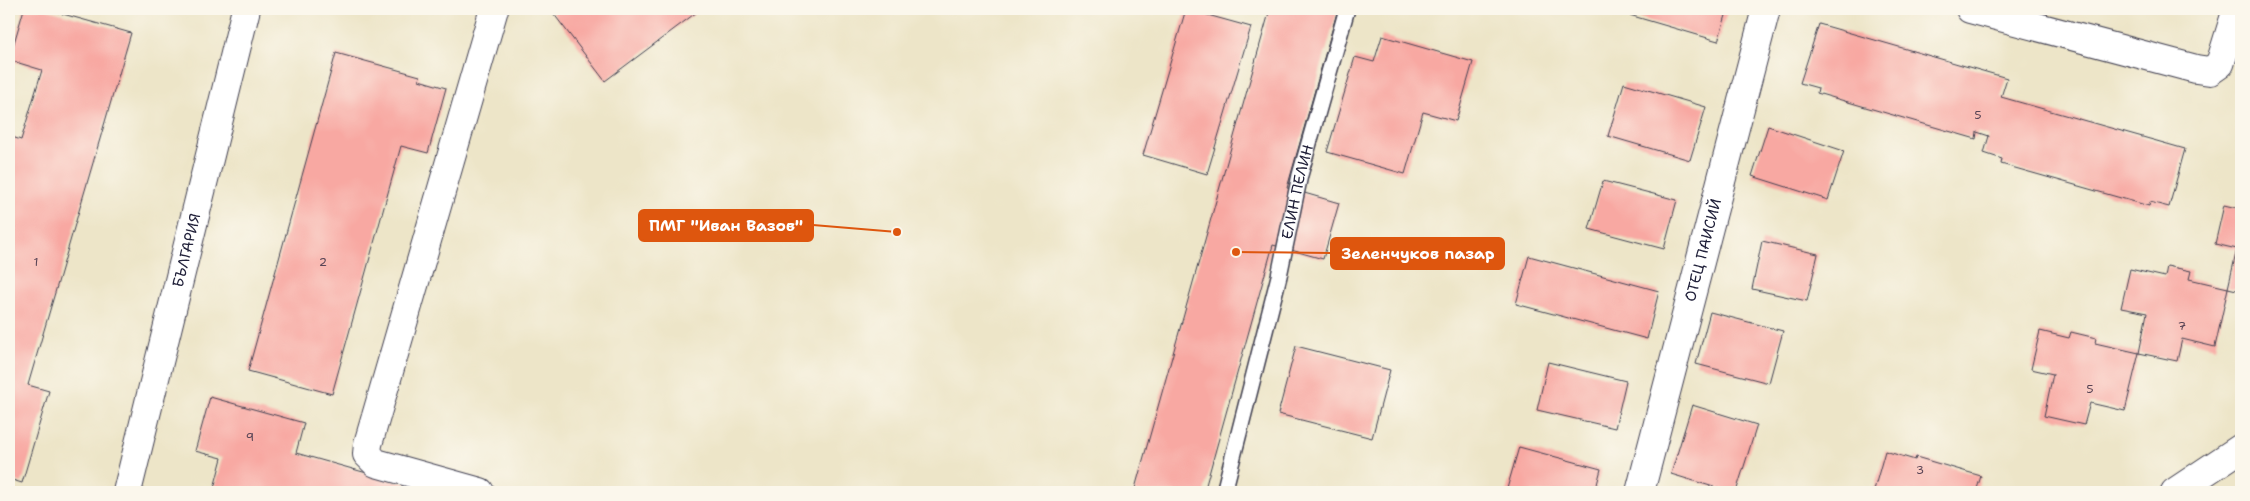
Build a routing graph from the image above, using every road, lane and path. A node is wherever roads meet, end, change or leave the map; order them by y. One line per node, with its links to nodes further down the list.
1 (246, 9): 8 (street, БЪЛГАРИЯ)
2 (494, 9): 9 (street)
3 (1347, 9): 10 (lane, ЕЛИН ПЕЛИН)
4 (1766, 9): 11 (street, ОТЕЦ ПАИСИЙ)
5 (1970, 9): 6 (street)
6 (2237, 9)
7 (2241, 448): 12 (street)
8 (127, 492)
9 (480, 492)
10 (1224, 492)
11 (1640, 492)
12 (2175, 492)

